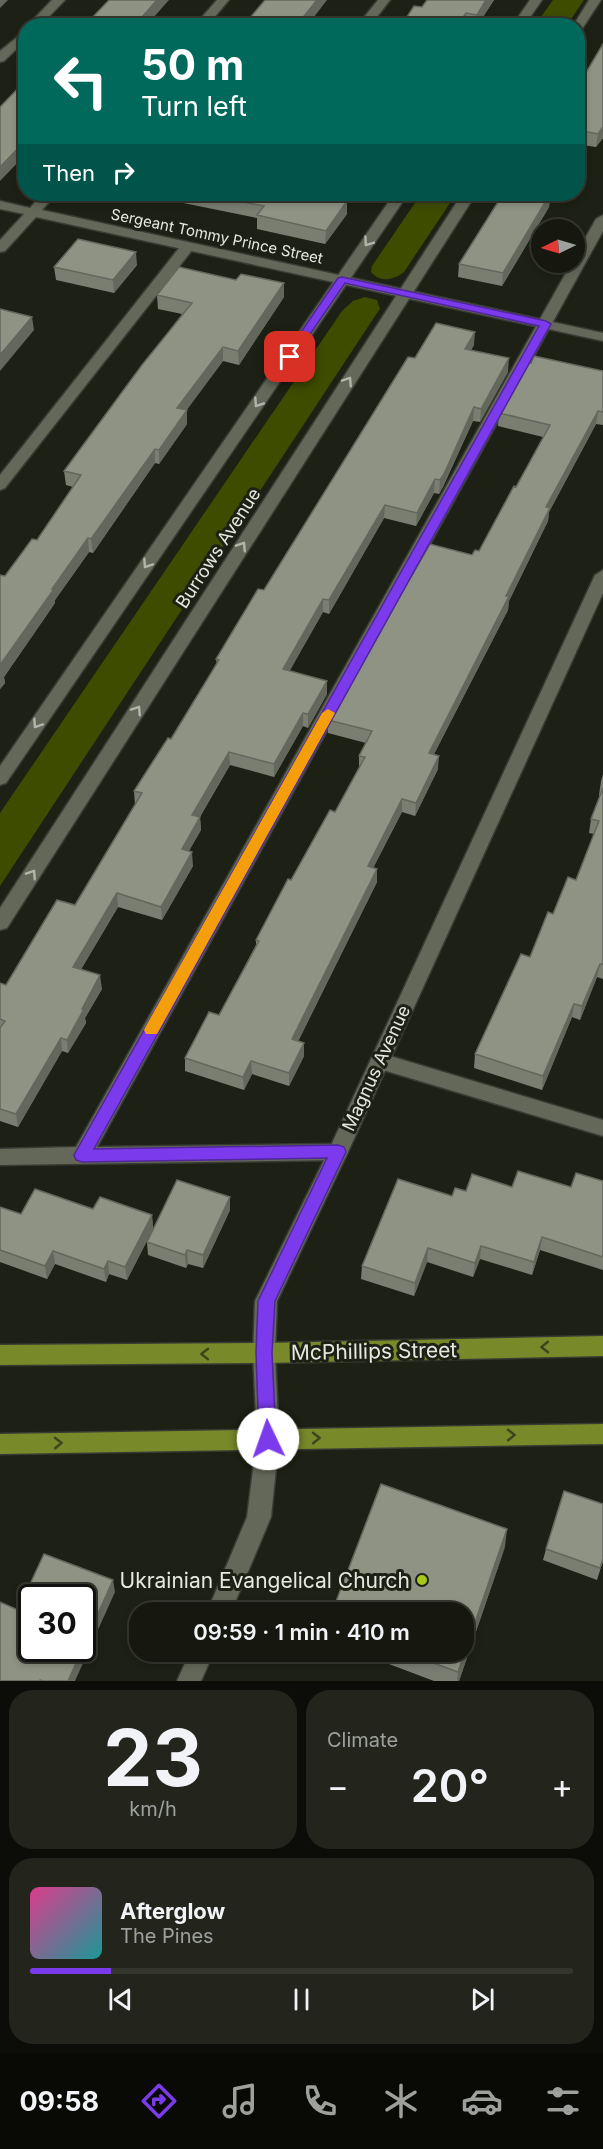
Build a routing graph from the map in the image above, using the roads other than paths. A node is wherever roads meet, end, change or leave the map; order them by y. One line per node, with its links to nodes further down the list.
1 (58, 0): 6 (street)
2 (223, 0): 7 (street)
3 (384, 0): 8 (street)
4 (536, 0): 9 (street)
5 (595, 0): 10 (street)
6 (41, 18)
7 (207, 18)
8 (369, 18)
9 (524, 18)
10 (584, 18)
11 (18, 41): 12 (street)
12 (0, 58)
13 (42, 201): 17 (street)
14 (396, 201): 21 (street, one-way to 21)
15 (464, 201): 22 (street, Burrows Avenue)
16 (0, 205): 17 (street, Sergeant Tommy Prince Street)
17 (32, 212): 19 (street, Sergeant Tommy Prince Street); 20 (street)
18 (603, 219): 23 (street)
19 (188, 246): 21 (street, Sergeant Tommy Prince Street); 25 (street)
20 (0, 248)
21 (342, 280): 22 (street, Sergeant Tommy Prince Street); 27 (street, one-way to 27)
22 (404, 293): 23 (street, Sergeant Tommy Prince Street); 28 (street, Burrows Avenue, one-way to 22)
23 (546, 324): 24 (street, Sergeant Tommy Prince Street); 32 (street)
24 (603, 337)
25 (0, 485)
26 (603, 575): 29 (street, Magnus Avenue)
27 (0, 779)
28 (0, 923)
29 (380, 1061): 30 (street); 31 (street, Magnus Avenue)
30 (603, 1128)
31 (338, 1152): 32 (street); 35 (street, Magnus Avenue)
32 (82, 1155): 33 (street)
33 (0, 1157)
34 (603, 1346): 35 (main road, McPhillips Street, one-way to 35)
35 (264, 1353): 36 (main road, McPhillips Street, one-way to 36); 38 (street, Magnus Avenue)
36 (0, 1355)
37 (603, 1434): 38 (main road, one-way to 37)
38 (268, 1439): 39 (main road, one-way to 38); 40 (street, Magnus Avenue)
39 (0, 1444)
40 (223, 1602)
41 (198, 1662): 42 (street)
42 (189, 1681)

